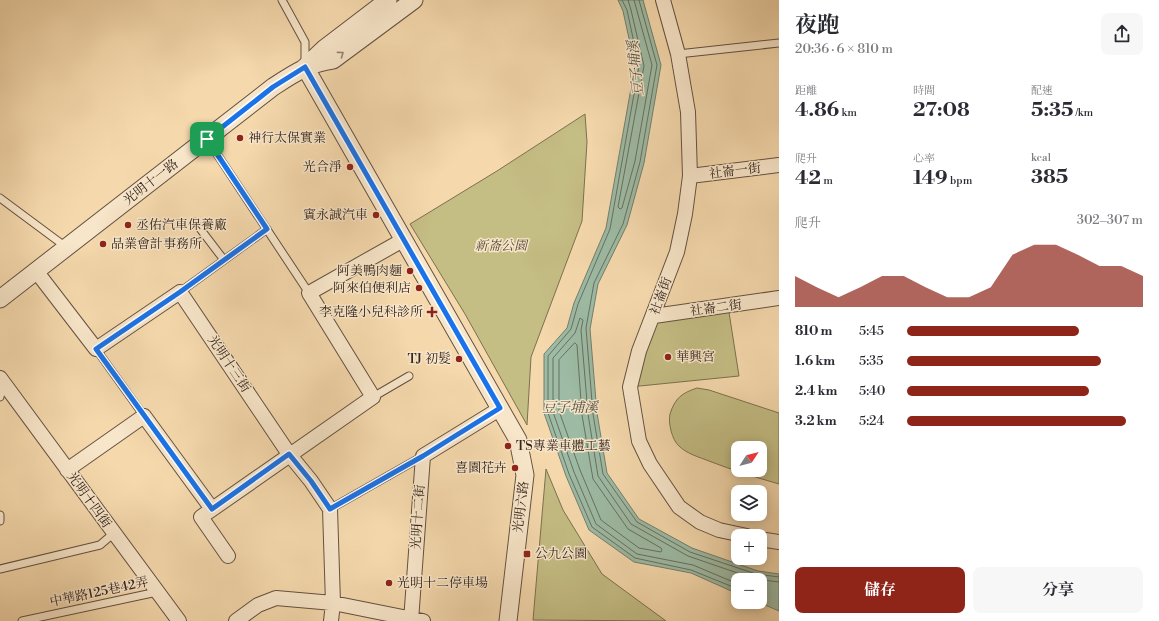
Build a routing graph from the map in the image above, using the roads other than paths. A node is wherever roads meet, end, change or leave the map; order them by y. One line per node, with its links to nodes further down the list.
1 (282, 0): 7 (lane, 光明六路)
2 (388, 0): 7 (street, 光明十一路)
3 (414, 0): 7 (street, 光明十一路, one-way to 3)
4 (663, 0): 6 (street, 社崙街)
5 (779, 43): 6 (lane)
6 (678, 54): 10 (street, 社崙街)
7 (305, 67): 8 (street, 光明十一路); 14 (street, 光明六路)
8 (207, 139): 13 (lane); 15 (street, 光明十一路)
9 (779, 165): 10 (street, 社崙一街)
10 (690, 176): 22 (street, 社崙街)
11 (0, 198): 15 (lane)
12 (195, 222): 16 (lane)
13 (267, 229): 16 (lane); 19 (lane)
14 (404, 240): 19 (street); 28 (street, 光明六路)
15 (66, 247): 17 (street, 光明十一路)
16 (224, 260): 18 (lane)
17 (36, 271): 21 (street, 光明十一路); 23 (street)
18 (180, 292): 23 (street); 30 (street, 光明十三街)
19 (309, 293): 27 (street)
20 (779, 298): 22 (street, 社崙二街)
21 (0, 299)
22 (654, 316): 37 (street, 社崙街)
23 (96, 349): 29 (lane)
24 (409, 376): 27 (lane)
25 (2, 380): 26 (lane); 32 (street, 光明十四街)
26 (0, 397)
27 (373, 397): 30 (street)
28 (500, 408): 31 (street); 50 (street, 光明六路)
29 (144, 416): 32 (street); 33 (street)
30 (289, 454): 33 (street); 34 (street, 光明十三街)
31 (423, 456): 34 (lane); 45 (street, 光明十二街)
32 (67, 470): 38 (street, 光明十四街)
33 (212, 509): 41 (street)
34 (330, 509): 44 (street)
35 (0, 515): 36 (lane)
36 (0, 521)
37 (731, 532)
38 (114, 533): 42 (lane); 43 (street, 光明十四街)
39 (767, 540): 40 (street)
40 (779, 542)
41 (228, 556)
42 (0, 569)
43 (157, 592): 46 (lane, 中華路125巷42弄); 47 (street, 光明十四街)
44 (333, 603): 45 (street); 48 (street); 49 (street)
45 (415, 620)
46 (22, 621)
47 (179, 621)
48 (236, 621)
49 (331, 621)
50 (508, 621)

